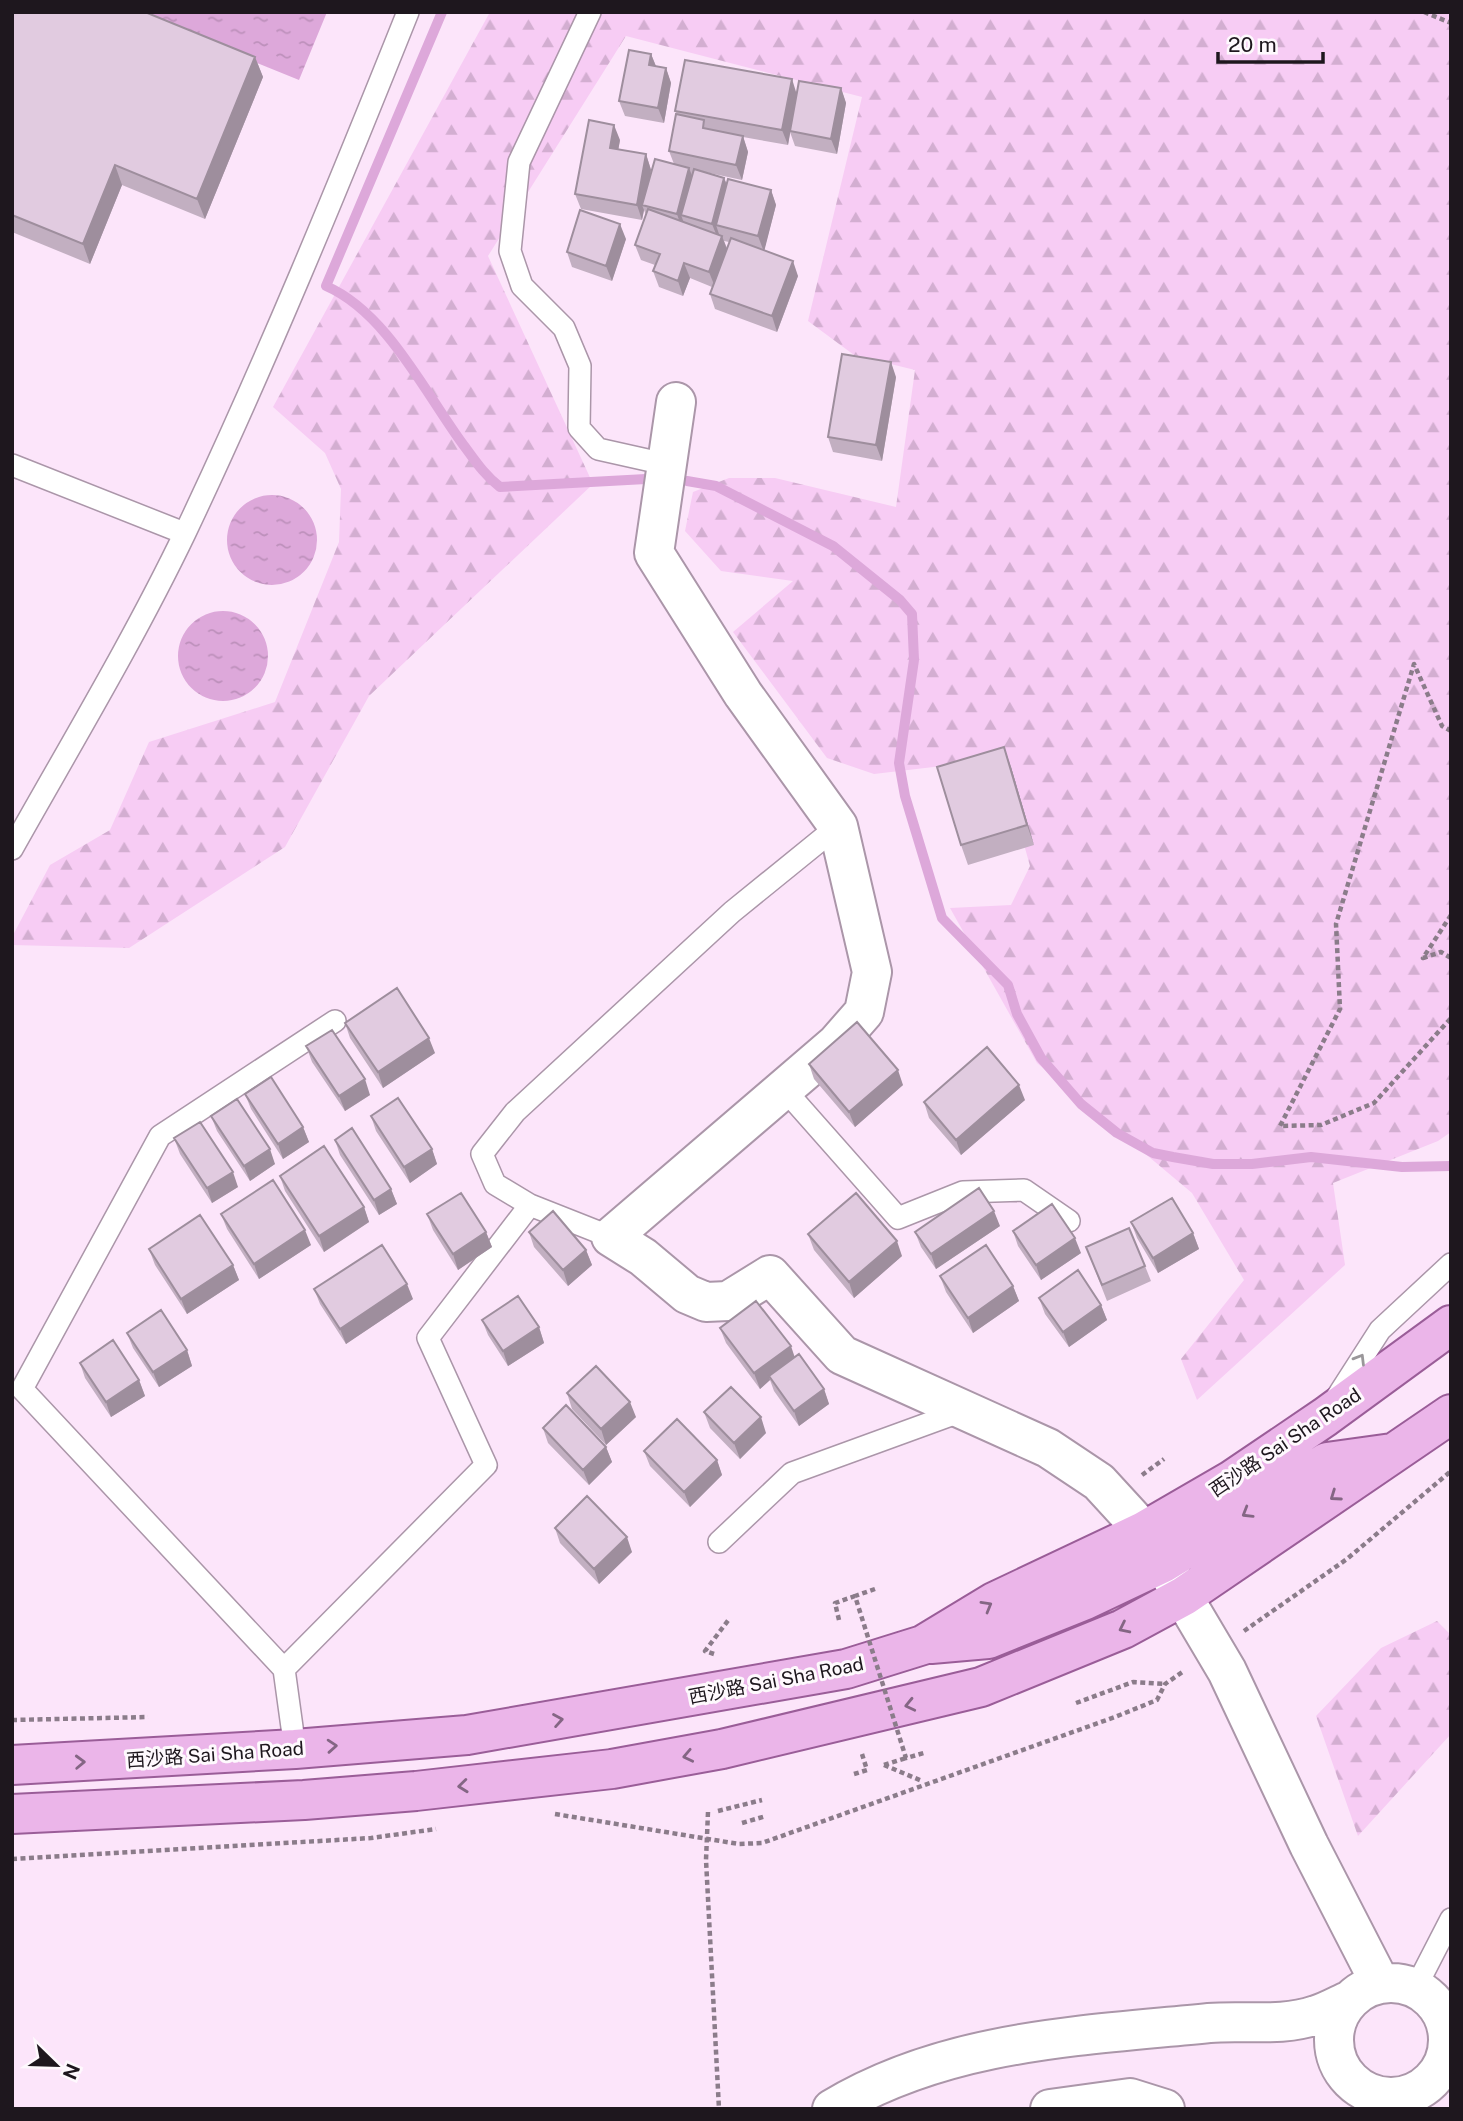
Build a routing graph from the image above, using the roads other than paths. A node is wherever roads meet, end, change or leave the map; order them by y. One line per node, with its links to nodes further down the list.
1 (408, 12): 6 (lane)
2 (590, 12): 4 (lane)
3 (676, 402): 4 (street)
4 (664, 464): 7 (street)
5 (12, 465): 6 (lane)
6 (184, 533): 8 (lane)
7 (838, 826): 10 (street); 11 (lane)
8 (12, 849)
9 (335, 1021): 25 (lane)
10 (784, 1089): 12 (lane); 13 (street)
11 (530, 1205): 13 (lane); 25 (lane)
12 (1069, 1221)
13 (611, 1237): 16 (street)
14 (1451, 1264): 18 (lane, one-way to 14)
15 (1451, 1325): 18 (main road, 西沙路 Sai Sha Road)
16 (967, 1410): 20 (street); 21 (lane)
17 (1451, 1414): 19 (main road)
18 (1325, 1417): 20 (main road, 西沙路 Sai Sha Road)
19 (1398, 1452): 22 (main road, one-way to 22); 23 (main road, one-way to 23)
20 (1144, 1531): 22 (street); 24 (main road, 西沙路 Sai Sha Road, one-way to 20)
21 (719, 1542)
22 (1163, 1563): 23 (street); 24 (main road)
23 (1184, 1596): 28 (main road, one-way to 28); 30 (street)
24 (923, 1645): 26 (main road, 西沙路 Sai Sha Road, one-way to 24)
25 (284, 1669): 26 (lane)
26 (295, 1749): 27 (main road, 西沙路 Sai Sha Road, one-way to 26)
27 (12, 1765)
28 (12, 1814)
29 (1451, 1919): 30 (lane)
30 (1382, 1990): 31 (street); 32 (street); 32 (street)
31 (1259, 2022): 32 (street); 34 (street)
32 (1348, 2078)
33 (1100, 2104): 35 (street); 36 (street)
34 (832, 2109)
35 (1050, 2109)
36 (1164, 2109)

